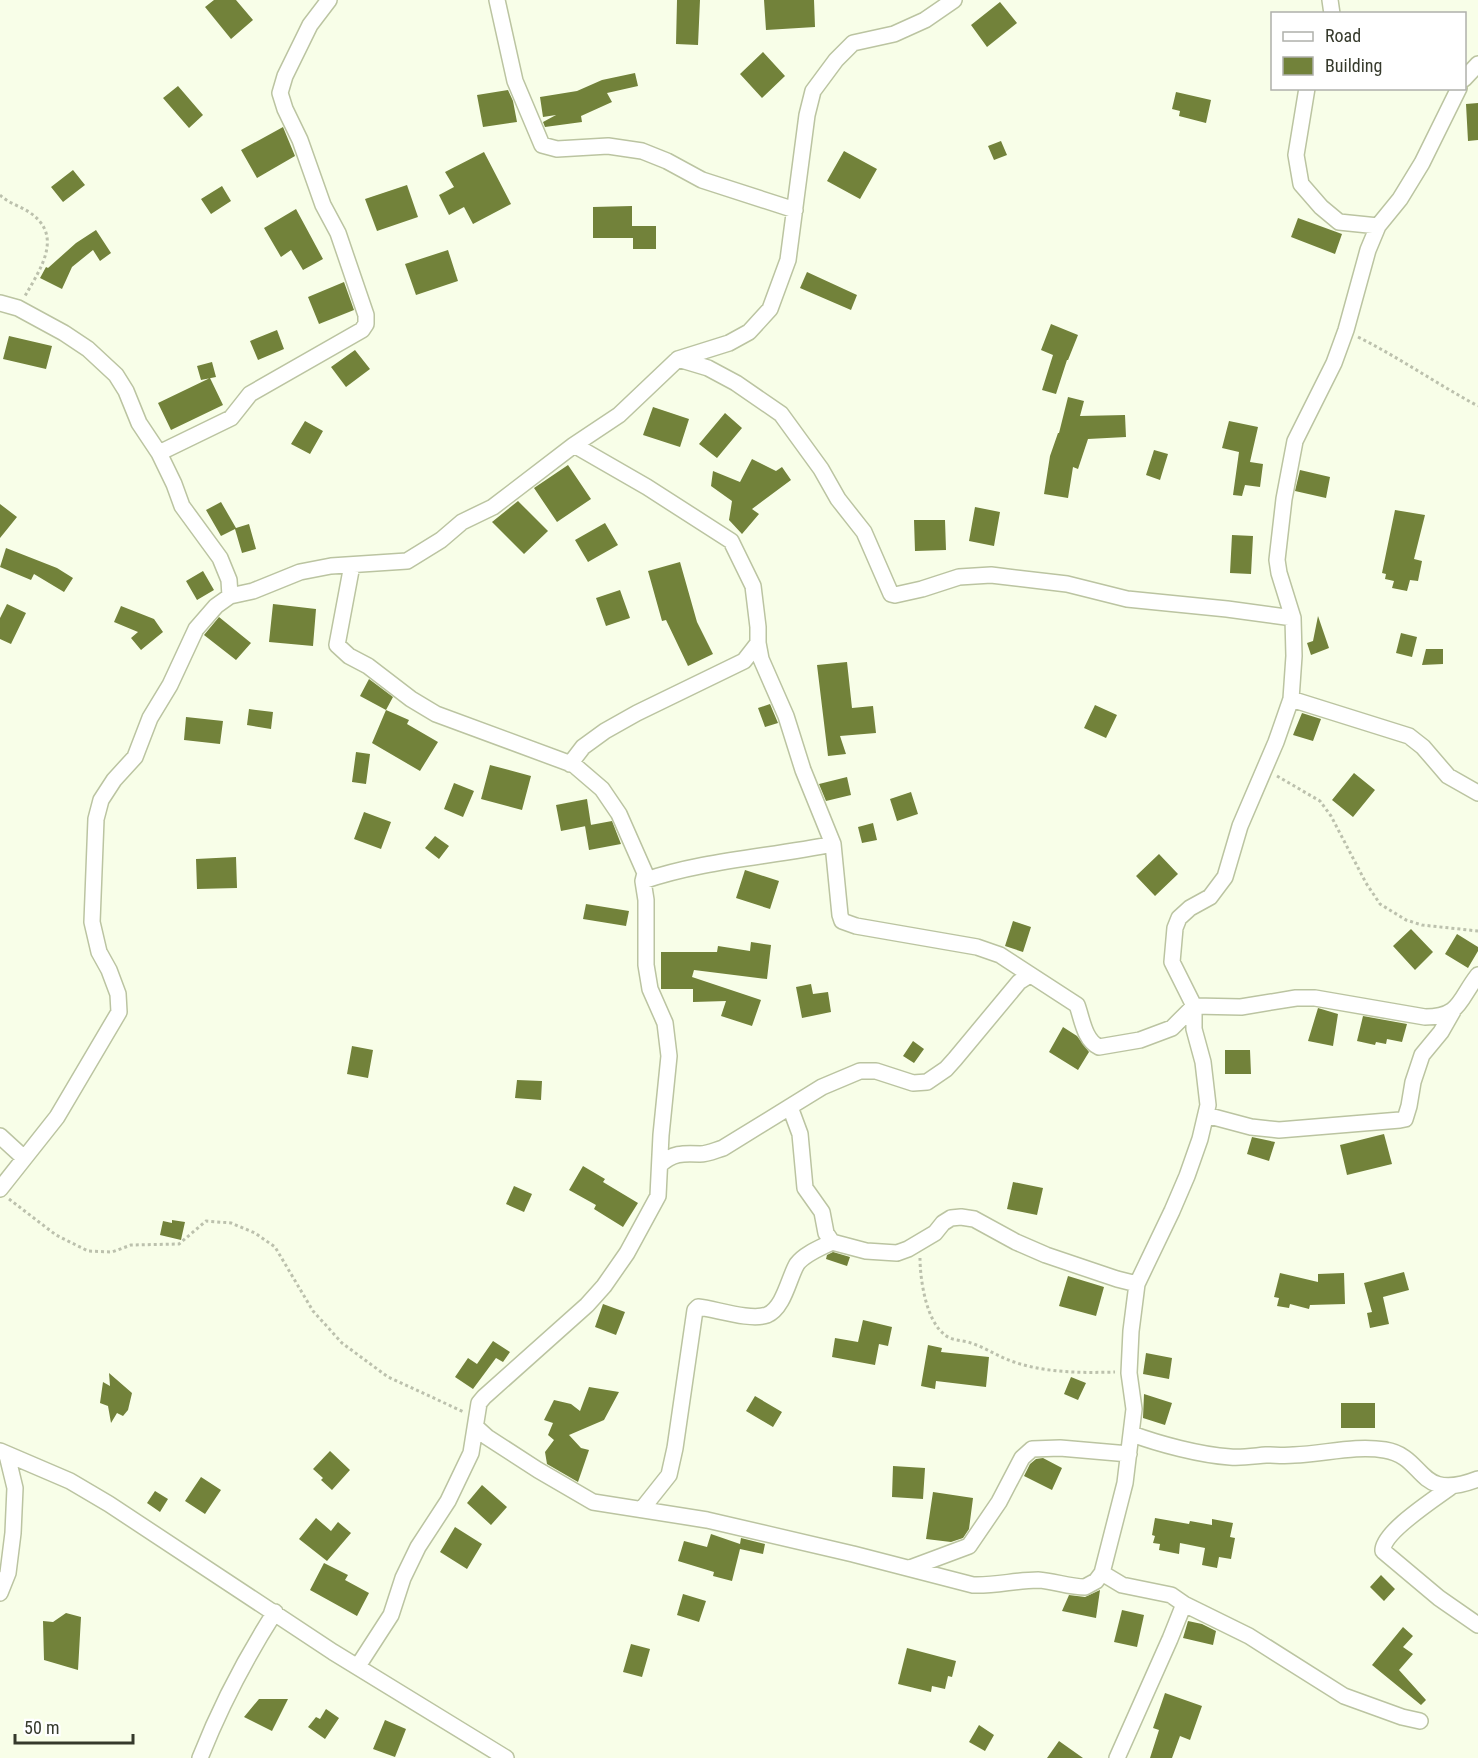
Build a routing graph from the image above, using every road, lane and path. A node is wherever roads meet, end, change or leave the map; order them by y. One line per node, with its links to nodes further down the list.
1 (329, 0): 17 (street)
2 (497, 0): 9 (street)
3 (954, 0): 9 (street)
4 (1478, 64): 5 (street)
5 (1466, 77)
6 (1306, 90): 10 (street)
7 (1458, 90): 10 (street)
8 (0, 195): 12 (path)
9 (795, 210): 14 (street)
10 (1378, 226): 13 (street)
11 (0, 303): 12 (street)
12 (18, 308): 17 (street)
13 (1346, 330): 15 (path); 20 (street)
14 (678, 358): 16 (street); 20 (street)
15 (1478, 406)
16 (574, 445): 18 (street); 21 (street)
17 (159, 453): 19 (street)
18 (352, 565): 19 (street); 23 (street)
19 (230, 596): 36 (street)
20 (1293, 618): 22 (street)
21 (758, 643): 23 (street); 26 (street)
22 (1291, 699): 24 (street); 25 (street)
23 (570, 764): 27 (street)
24 (1265, 770): 28 (path); 31 (street)
25 (1478, 793)
26 (833, 844): 27 (street); 29 (street)
27 (643, 880): 37 (street)
28 (1478, 931)
29 (1030, 975): 31 (street); 33 (street)
30 (1478, 975): 32 (street)
31 (1194, 1005): 32 (street); 34 (street)
32 (1454, 1011): 34 (street)
33 (790, 1107): 37 (street); 40 (street)
34 (1206, 1114): 41 (street)
35 (0, 1136): 36 (street)
36 (24, 1158): 38 (street)
37 (660, 1165): 43 (street)
38 (0, 1191): 43 (path)
39 (920, 1241): 40 (street); 41 (street); 42 (path)
40 (832, 1242): 49 (street)
41 (1137, 1284): 42 (street)
42 (1129, 1373): 44 (street)
43 (476, 1422): 49 (street); 56 (street)
44 (1132, 1434): 46 (street); 48 (street)
45 (3, 1453): 52 (street); 54 (street)
46 (1129, 1454): 50 (street); 51 (street)
47 (1478, 1479): 48 (street)
48 (1452, 1486): 55 (street)
49 (642, 1509): 50 (street)
50 (910, 1568): 51 (street)
51 (1102, 1573): 53 (street)
52 (0, 1593)
53 (1184, 1604): 57 (street); 60 (street)
54 (274, 1612): 56 (street); 58 (street)
55 (1478, 1625)
56 (358, 1666): 59 (street)
57 (1420, 1721)
58 (200, 1758)
59 (506, 1758)
60 (1117, 1758)

